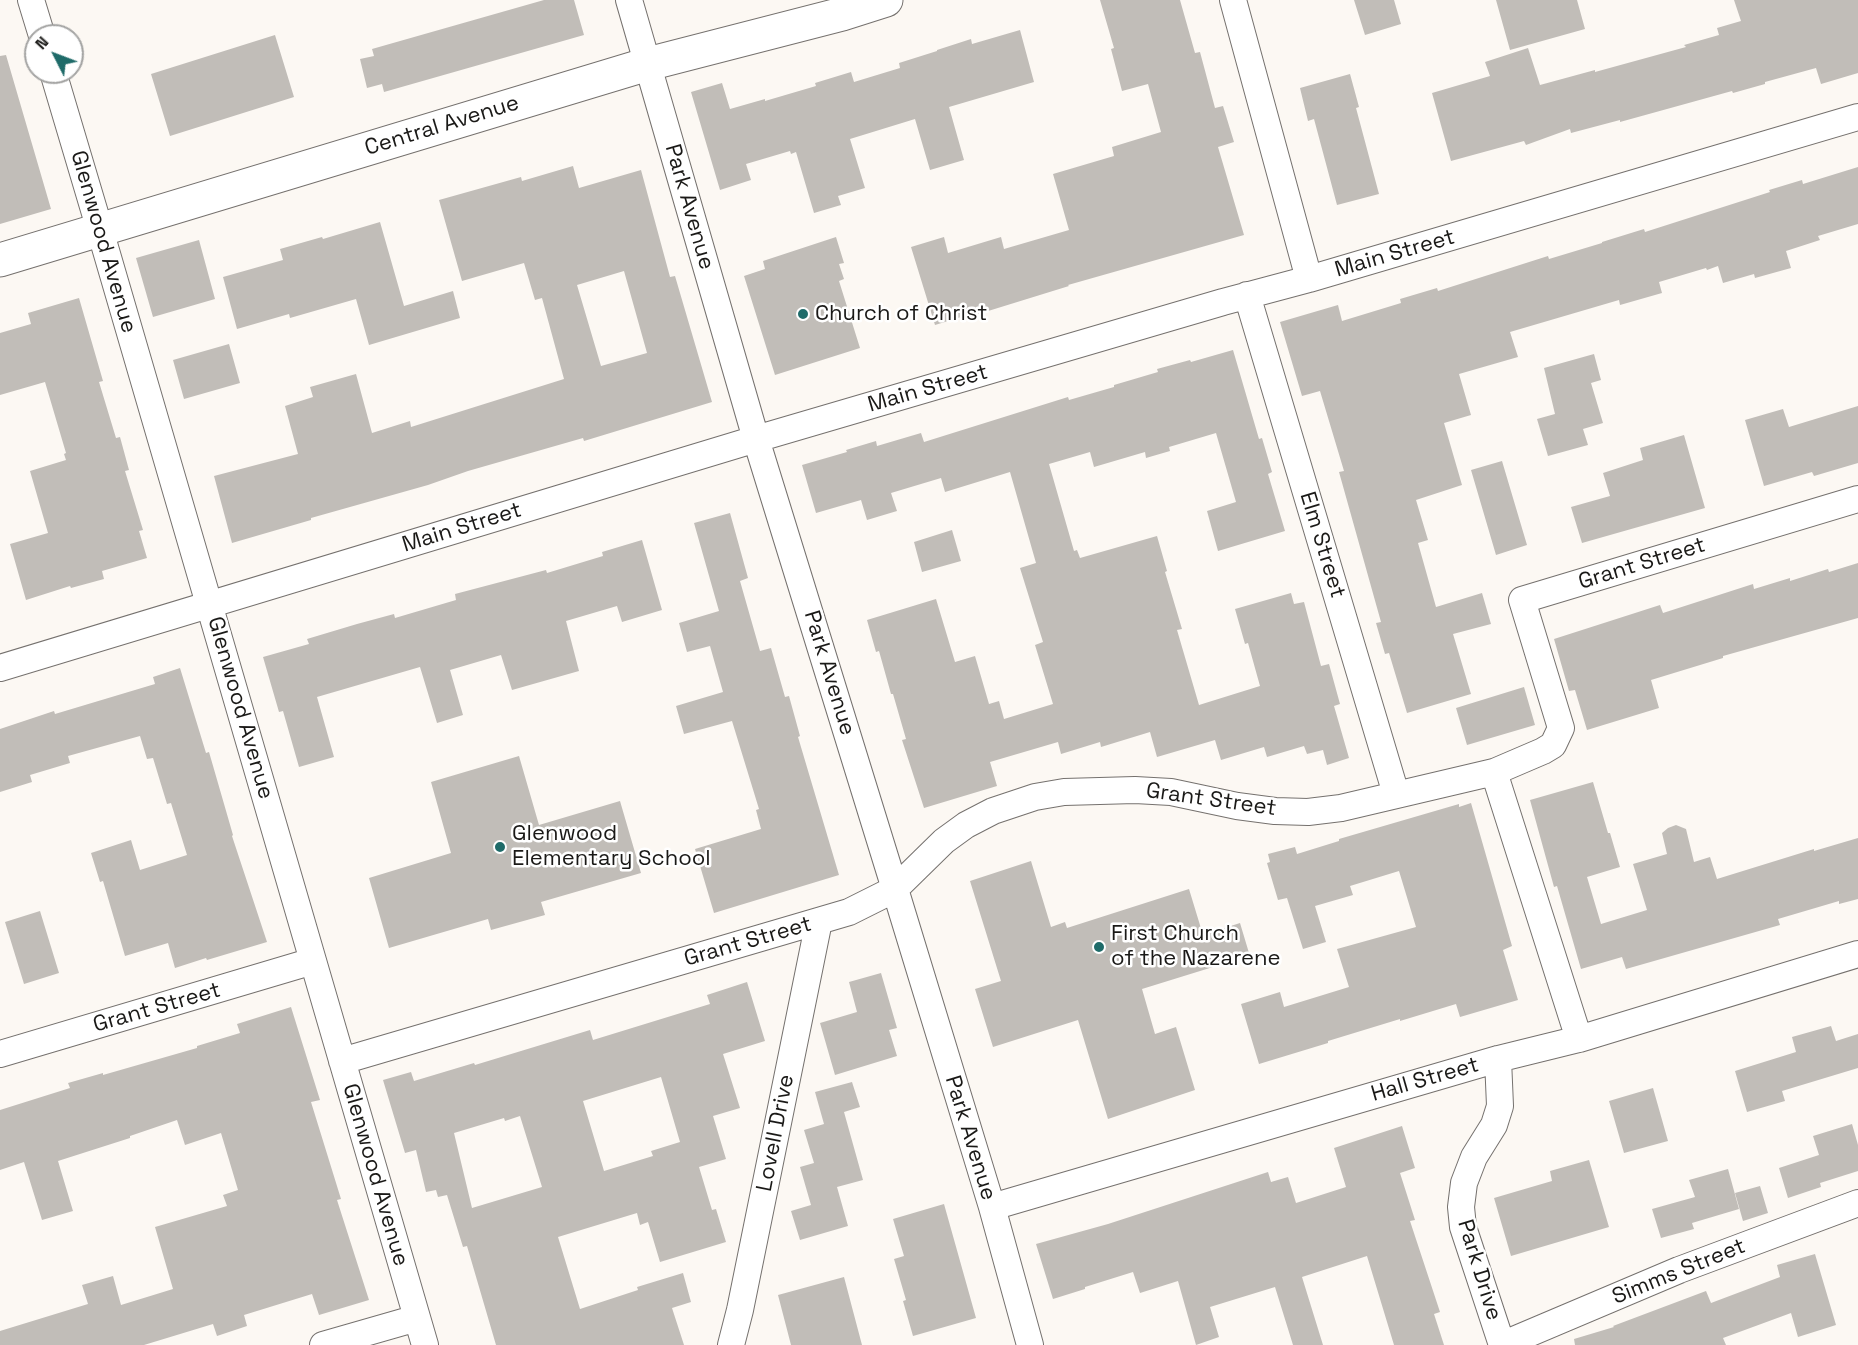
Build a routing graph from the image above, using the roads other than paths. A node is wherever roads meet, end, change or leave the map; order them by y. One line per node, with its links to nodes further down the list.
1 (31, 0): 5 (street)
2 (629, 0): 6 (street, Park Avenue)
3 (886, 0): 6 (street, Central Avenue)
4 (1233, 0): 11 (street)
5 (38, 24)
6 (648, 64): 9 (street, Central Avenue); 13 (street, Park Avenue)
7 (56, 84): 9 (street, Glenwood Avenue)
8 (1858, 117): 11 (street, Main Street)
9 (100, 230): 10 (street, Central Avenue); 15 (street, Glenwood Avenue)
10 (0, 260)
11 (1309, 279): 12 (street, Main Street)
12 (1247, 295): 13 (street, Main Street); 18 (street, Elm Street)
13 (756, 439): 15 (street, Main Street); 19 (street, Park Avenue)
14 (1858, 499): 17 (street, Grant Street)
15 (210, 604): 16 (street, Main Street); 22 (street, Glenwood Avenue)
16 (0, 668)
17 (1494, 772): 18 (street, Grant Street); 23 (street)
18 (1396, 794): 19 (street, Grant Street)
19 (895, 889): 20 (street, Grant Street); 28 (street, Park Avenue)
20 (819, 921): 26 (street, Grant Street); 32 (street, Lovell Drive)
21 (1858, 954): 23 (street, Hall Street)
22 (313, 962): 24 (street, Grant Street); 26 (street, Glenwood Avenue)
23 (1580, 1039): 25 (street, Hall Street)
24 (0, 1054)
25 (1498, 1059): 28 (street, Hall Street); 34 (street, Park Drive)
26 (342, 1061): 29 (street, Glenwood Avenue)
27 (1858, 1203): 34 (street, Simms Street)
28 (992, 1208): 33 (street, Park Avenue)
29 (417, 1318): 30 (street); 31 (street, Glenwood Avenue)
30 (323, 1345)
31 (425, 1345)
32 (731, 1345)
33 (1030, 1345)
34 (1502, 1345)

